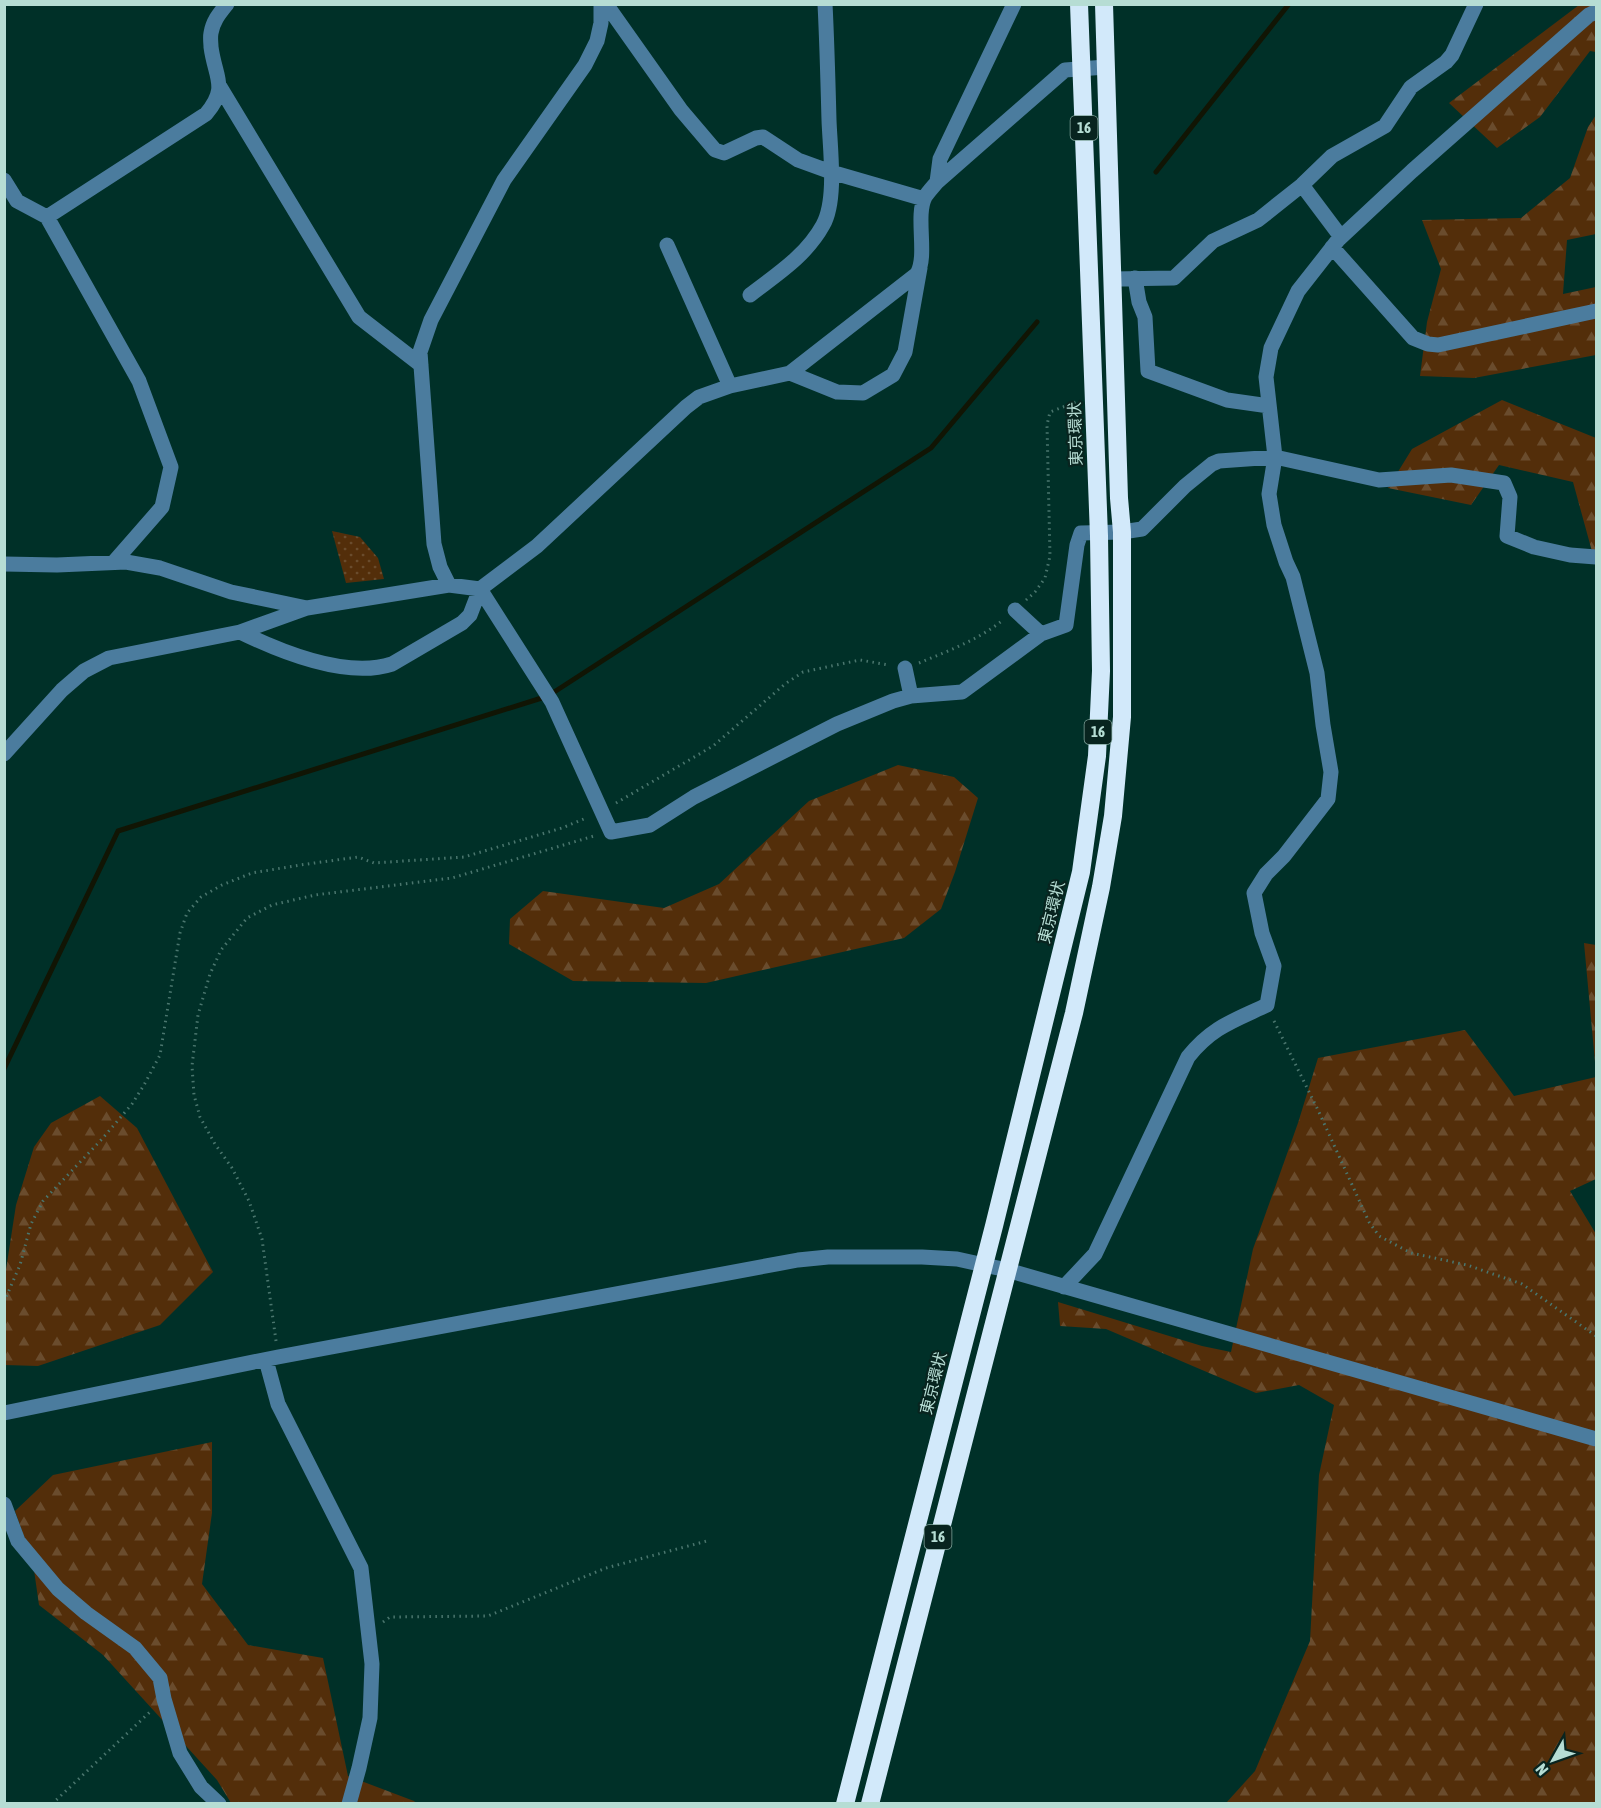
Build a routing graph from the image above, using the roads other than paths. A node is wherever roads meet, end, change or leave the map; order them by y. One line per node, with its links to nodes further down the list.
1 (227, 4): 12 (street)
2 (601, 4): 26 (street)
3 (606, 4): 13 (street)
4 (825, 4): 13 (street)
5 (1014, 4): 15 (street)
6 (1079, 4): 11 (highway, 東京環状 / 16)
7 (1104, 4): 10 (highway, 16)
8 (1476, 4): 16 (street)
9 (1596, 12): 19 (street)
10 (1106, 67): 11 (street); 23 (highway, 16)
11 (1082, 69): 15 (street); 31 (highway, 東京環状 / 16)
12 (220, 87): 18 (street); 26 (street)
13 (831, 172): 17 (street); 24 (street)
14 (4, 180): 18 (street)
15 (937, 182): 17 (street)
16 (1302, 185): 19 (street); 22 (street)
17 (924, 199): 21 (street)
18 (47, 217): 34 (street)
19 (1337, 242): 25 (street); 29 (street)
20 (667, 245): 28 (street)
21 (921, 267): 27 (street); 27 (street)
22 (1135, 278): 23 (street); 29 (street)
23 (1112, 279): 32 (highway, 16)
24 (750, 295)
25 (1596, 311)
26 (421, 365): 36 (street)
27 (790, 373): 28 (street)
28 (730, 386): 37 (street)
29 (1269, 406): 30 (street)
30 (1275, 457): 32 (street); 33 (street); 47 (street)
31 (1099, 532): 32 (street); 41 (street); 45 (highway, 東京環状 / 16)
32 (1122, 532): 46 (highway, 16)
33 (1596, 557)
34 (114, 562): 35 (street); 38 (street)
35 (4, 564)
36 (449, 585): 37 (street); 38 (street)
37 (480, 589): 40 (street); 43 (street)
38 (307, 609): 40 (street)
39 (1016, 610): 41 (street)
40 (240, 633): 44 (street)
41 (1041, 634): 43 (street)
42 (905, 668): 43 (street)
43 (912, 696)
44 (4, 754)
45 (983, 1264): 46 (street); 48 (street); 54 (highway, 東京環状 / 16)
46 (1007, 1270): 47 (street); 55 (highway, 16)
47 (1064, 1287): 50 (street)
48 (272, 1358): 49 (street); 53 (street)
49 (4, 1413)
50 (1596, 1439)
51 (4, 1504): 52 (street)
52 (219, 1803)
53 (349, 1803)
54 (845, 1803)
55 (870, 1803)

